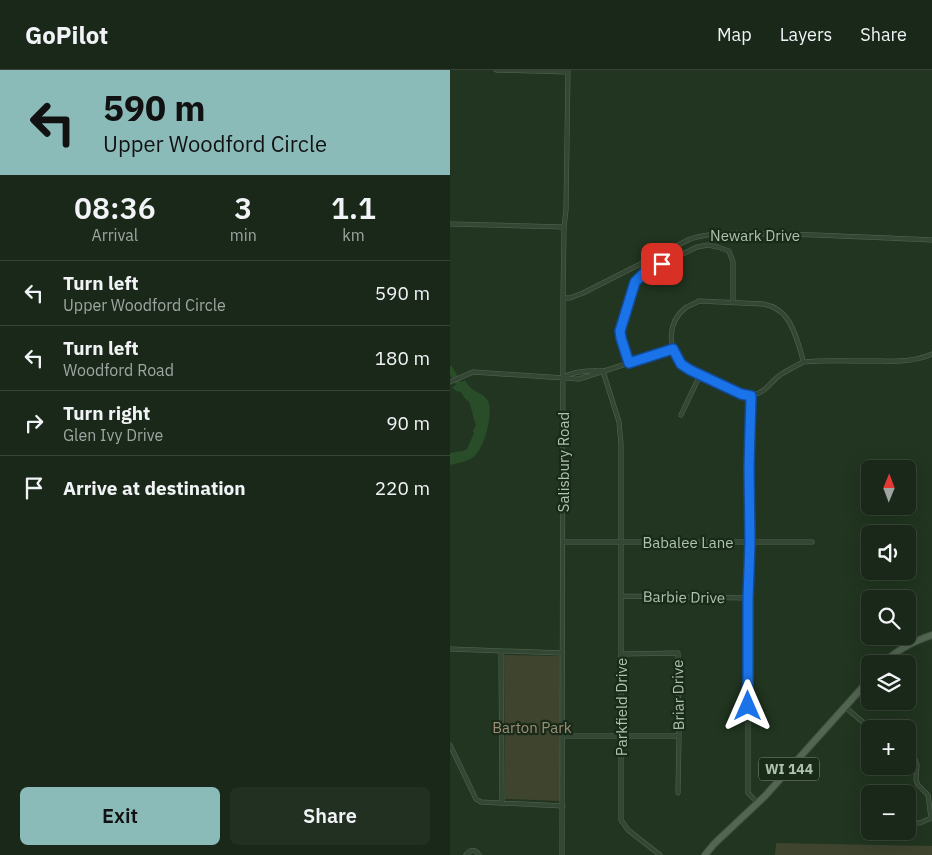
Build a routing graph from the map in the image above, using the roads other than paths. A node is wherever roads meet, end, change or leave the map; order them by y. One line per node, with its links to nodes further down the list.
1 (496, 70): 2 (street)
2 (568, 71): 4 (street, Salisbury Road)
3 (450, 224): 4 (street)
4 (564, 228): 6 (street, Salisbury Road)
5 (932, 240): 6 (street, Newark Drive)
6 (563, 298): 14 (street, Salisbury Road)
7 (733, 303): 8 (street); 10 (street); 11 (street)
8 (673, 349): 11 (street); 13 (street)
9 (932, 354): 10 (street)
10 (803, 362): 16 (street)
11 (629, 363): 12 (street)
12 (603, 371): 14 (street); 14 (street); 18 (street, Parkfield Drive)
13 (700, 374): 16 (street); 17 (street)
14 (563, 377): 15 (street); 19 (street, Salisbury Road)
15 (450, 382)
16 (751, 396): 20 (street)
17 (682, 415)
18 (621, 541): 19 (street, Babalee Lane); 20 (street, Babalee Lane); 22 (street, Parkfield Drive)
19 (563, 542): 27 (street, Salisbury Road)
20 (750, 542): 21 (street, Babalee Lane); 23 (street)
21 (812, 542)
22 (621, 596): 23 (street, Barbie Drive); 28 (street, Parkfield Drive)
23 (748, 598): 41 (street)
24 (932, 635): 29 (main road)
25 (450, 649): 26 (street)
26 (501, 651): 27 (street); 40 (street)
27 (562, 653): 33 (street, Salisbury Road)
28 (621, 654): 34 (street, Briar Drive); 35 (street, Parkfield Drive)
29 (893, 655)
30 (861, 689): 31 (main road, WI 144)
31 (845, 707): 32 (street); 41 (main road, WI 144)
32 (861, 721)
33 (563, 736): 35 (street); 42 (street, Salisbury Road)
34 (679, 736): 35 (street); 38 (street, Briar Drive)
35 (621, 737): 48 (street, Parkfield Drive)
36 (450, 745): 40 (street)
37 (916, 762): 39 (street)
38 (678, 793)
39 (930, 795): 43 (street)
40 (502, 803): 42 (street)
41 (758, 803): 49 (main road, WI 144)
42 (563, 806): 47 (street, Salisbury Road)
43 (932, 818): 44 (street)
44 (916, 823)
45 (466, 855): 46 (street)
46 (479, 855)
47 (562, 855)
48 (660, 855)
49 (705, 855)

